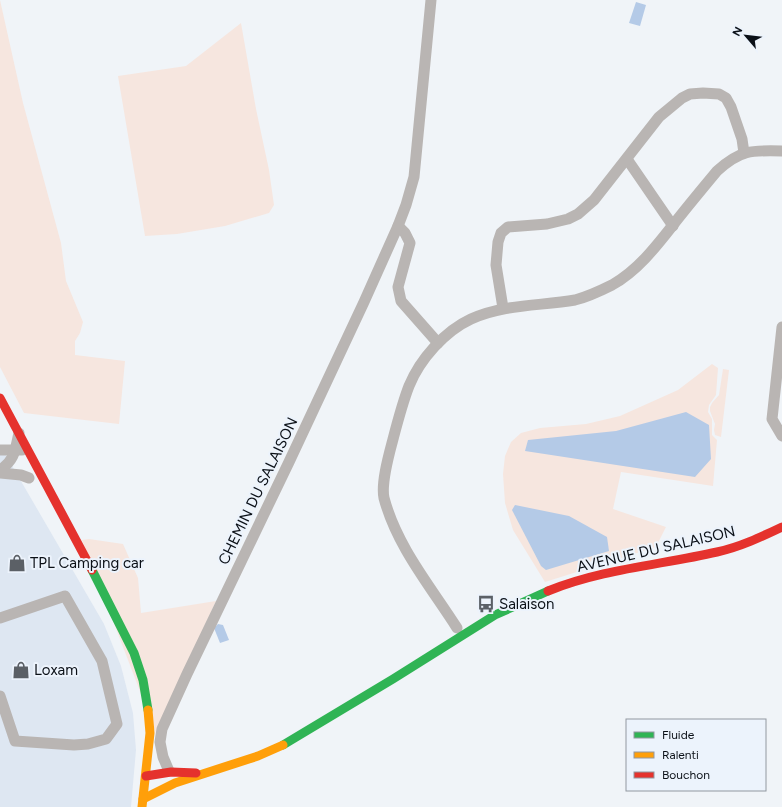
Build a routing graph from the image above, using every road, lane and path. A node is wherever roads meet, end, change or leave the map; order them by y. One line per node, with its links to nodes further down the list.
1 (431, 0): 5 (street, CHEMIN DU SALAISON)
2 (782, 151): 3 (street)
3 (744, 152): 4 (street); 6 (street)
4 (627, 159): 6 (street); 7 (street)
5 (398, 226): 9 (street); 27 (street, CHEMIN DU SALAISON)
6 (673, 226): 7 (street)
7 (503, 308): 9 (street)
8 (782, 327): 13 (street)
9 (438, 343): 23 (street)
10 (0, 398): 11 (street)
11 (19, 433): 15 (street); 16 (street)
12 (7, 436): 16 (street)
13 (782, 436)
14 (0, 450): 16 (street)
15 (28, 450): 16 (street); 26 (street)
16 (19, 458): 17 (street); 18 (street)
17 (0, 471): 18 (street)
18 (31, 481)
19 (782, 527): 20 (street, AVENUE DU SALAISON)
20 (557, 587): 21 (street, AVENUE DU SALAISON); 23 (street, AVENUE DU SALAISON)
21 (524, 592)
22 (0, 618): 24 (street)
23 (460, 629): 28 (street, AVENUE DU SALAISON)
24 (0, 696)
25 (137, 701): 26 (street)
26 (146, 764): 29 (street)
27 (169, 771): 28 (street); 29 (street); 30 (street)
28 (201, 774): 30 (street, AVENUE DU SALAISON)
29 (146, 776): 31 (street)
30 (174, 783): 31 (street, AVENUE DU SALAISON)
31 (143, 803)

